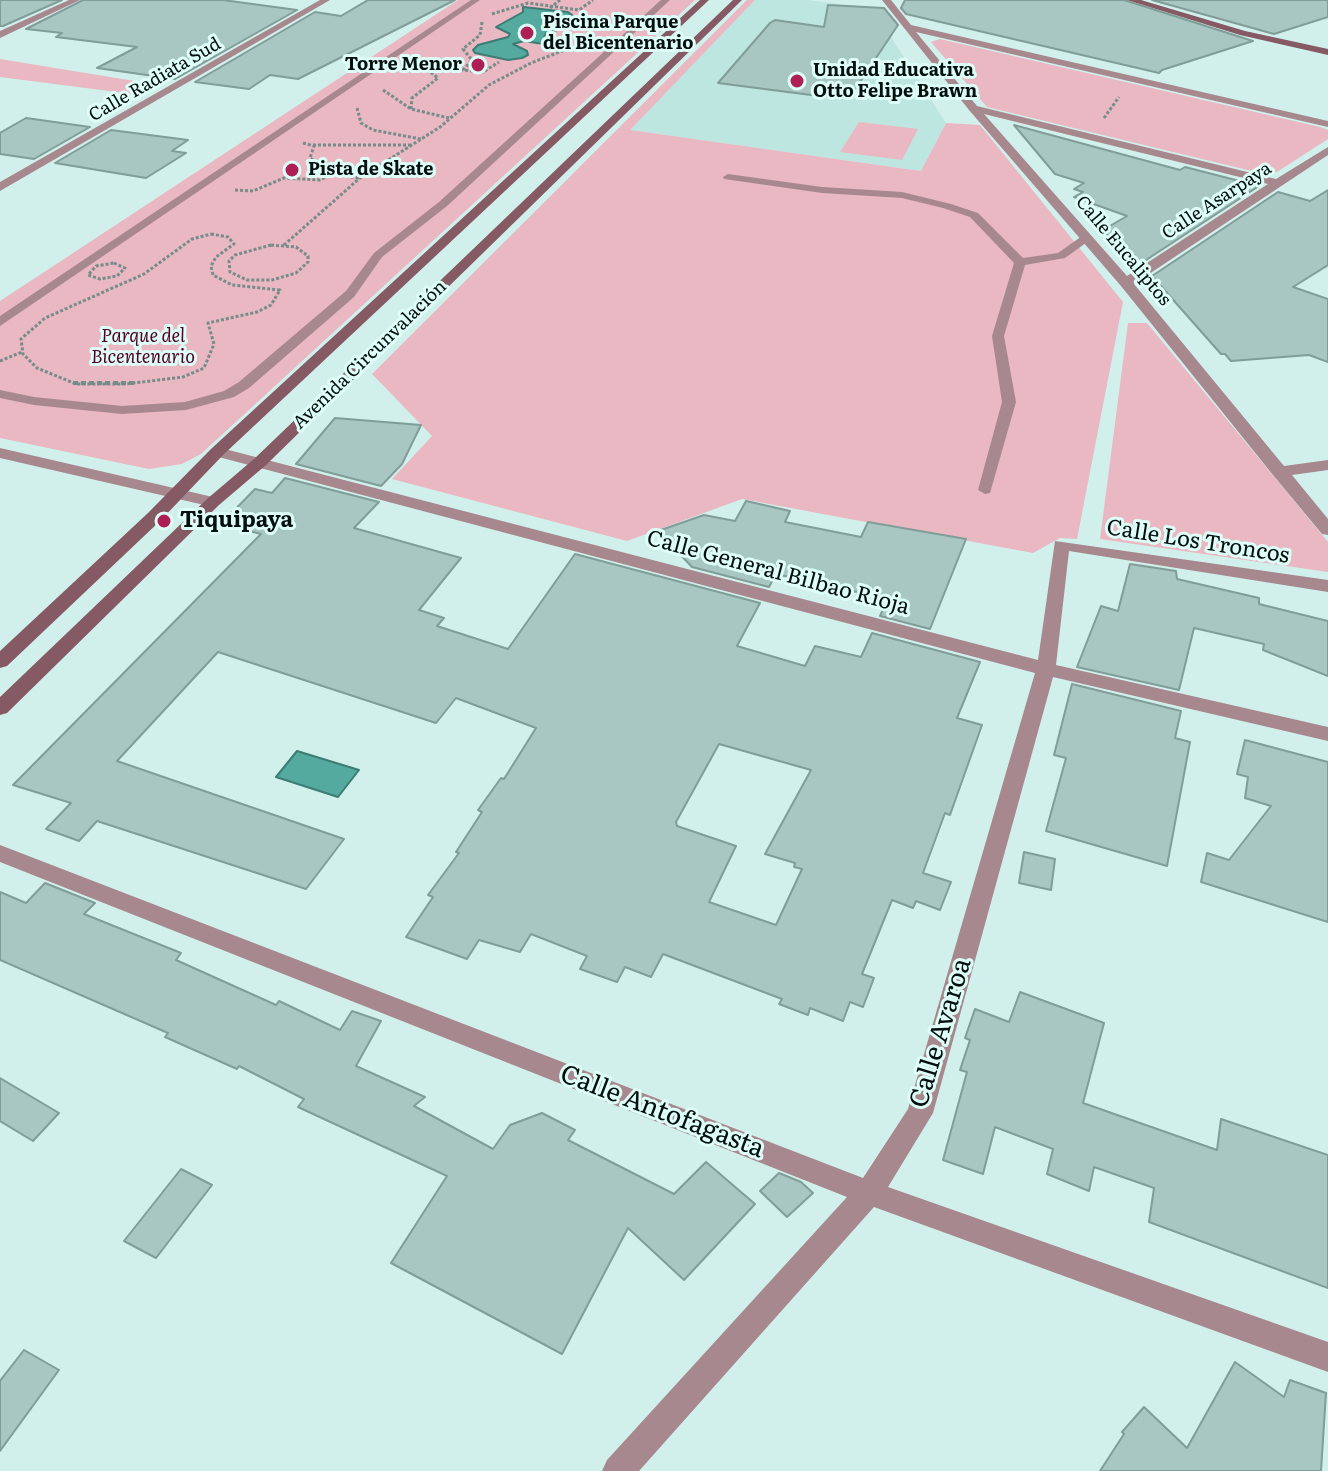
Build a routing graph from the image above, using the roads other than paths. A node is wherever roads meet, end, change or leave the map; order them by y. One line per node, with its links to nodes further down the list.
1 (76, 0): 10 (street)
2 (326, 0): 19 (street, Calle Radiata Sud)
3 (476, 0): 23 (lane)
4 (666, 0): 24 (lane)
5 (705, 0): 25 (main road, Avenida Circunvalación)
6 (738, 0): 27 (main road, Avenida Circunvalación)
7 (886, 0): 9 (street, Calle Eucaliptos)
8 (1131, 0): 11 (main road)
9 (909, 27): 12 (street, Calle Eucaliptos); 13 (street)
10 (0, 35)
11 (1328, 52)
12 (973, 108): 18 (street); 20 (street, Calle Eucaliptos)
13 (1328, 124)
14 (1328, 150): 15 (street, Calle Asarpaya)
15 (1306, 165): 16 (street); 18 (street, Calle Asarpaya)
16 (1328, 169)
17 (728, 177): 21 (lane)
18 (1277, 183): 22 (street, Calle Asarpaya)
19 (0, 187)
20 (1086, 238): 21 (lane); 22 (street, Calle Eucaliptos)
21 (1020, 262): 30 (lane)
22 (1126, 283): 29 (street, Calle Eucaliptos)
23 (0, 322)
24 (0, 394)
25 (217, 452): 27 (street, Calle General Bilbao Rioja); 31 (main road, Avenida Circunvalación)
26 (0, 453): 31 (street)
27 (260, 462): 32 (main road, Avenida Circunvalación); 37 (street, Calle General Bilbao Rioja)
28 (1328, 465): 29 (street)
29 (1279, 472): 33 (street, Calle Eucaliptos)
30 (985, 490)
31 (177, 494): 32 (street); 36 (main road, Avenida Circunvalación)
32 (213, 502): 38 (main road, Avenida Circunvalación)
33 (1328, 530)
34 (1061, 545): 35 (street, Calle Los Troncos); 37 (street, Calle Avaroa)
35 (1328, 586)
36 (0, 662)
37 (1046, 669): 39 (street, Calle General Bilbao Rioja); 41 (street, Calle Avaroa)
38 (0, 708)
39 (1328, 734)
40 (0, 853): 41 (street, Calle Antofagasta)
41 (869, 1193): 42 (street, Calle Antofagasta); 43 (street, Calle Avaroa)
42 (1328, 1357)
43 (618, 1471)

